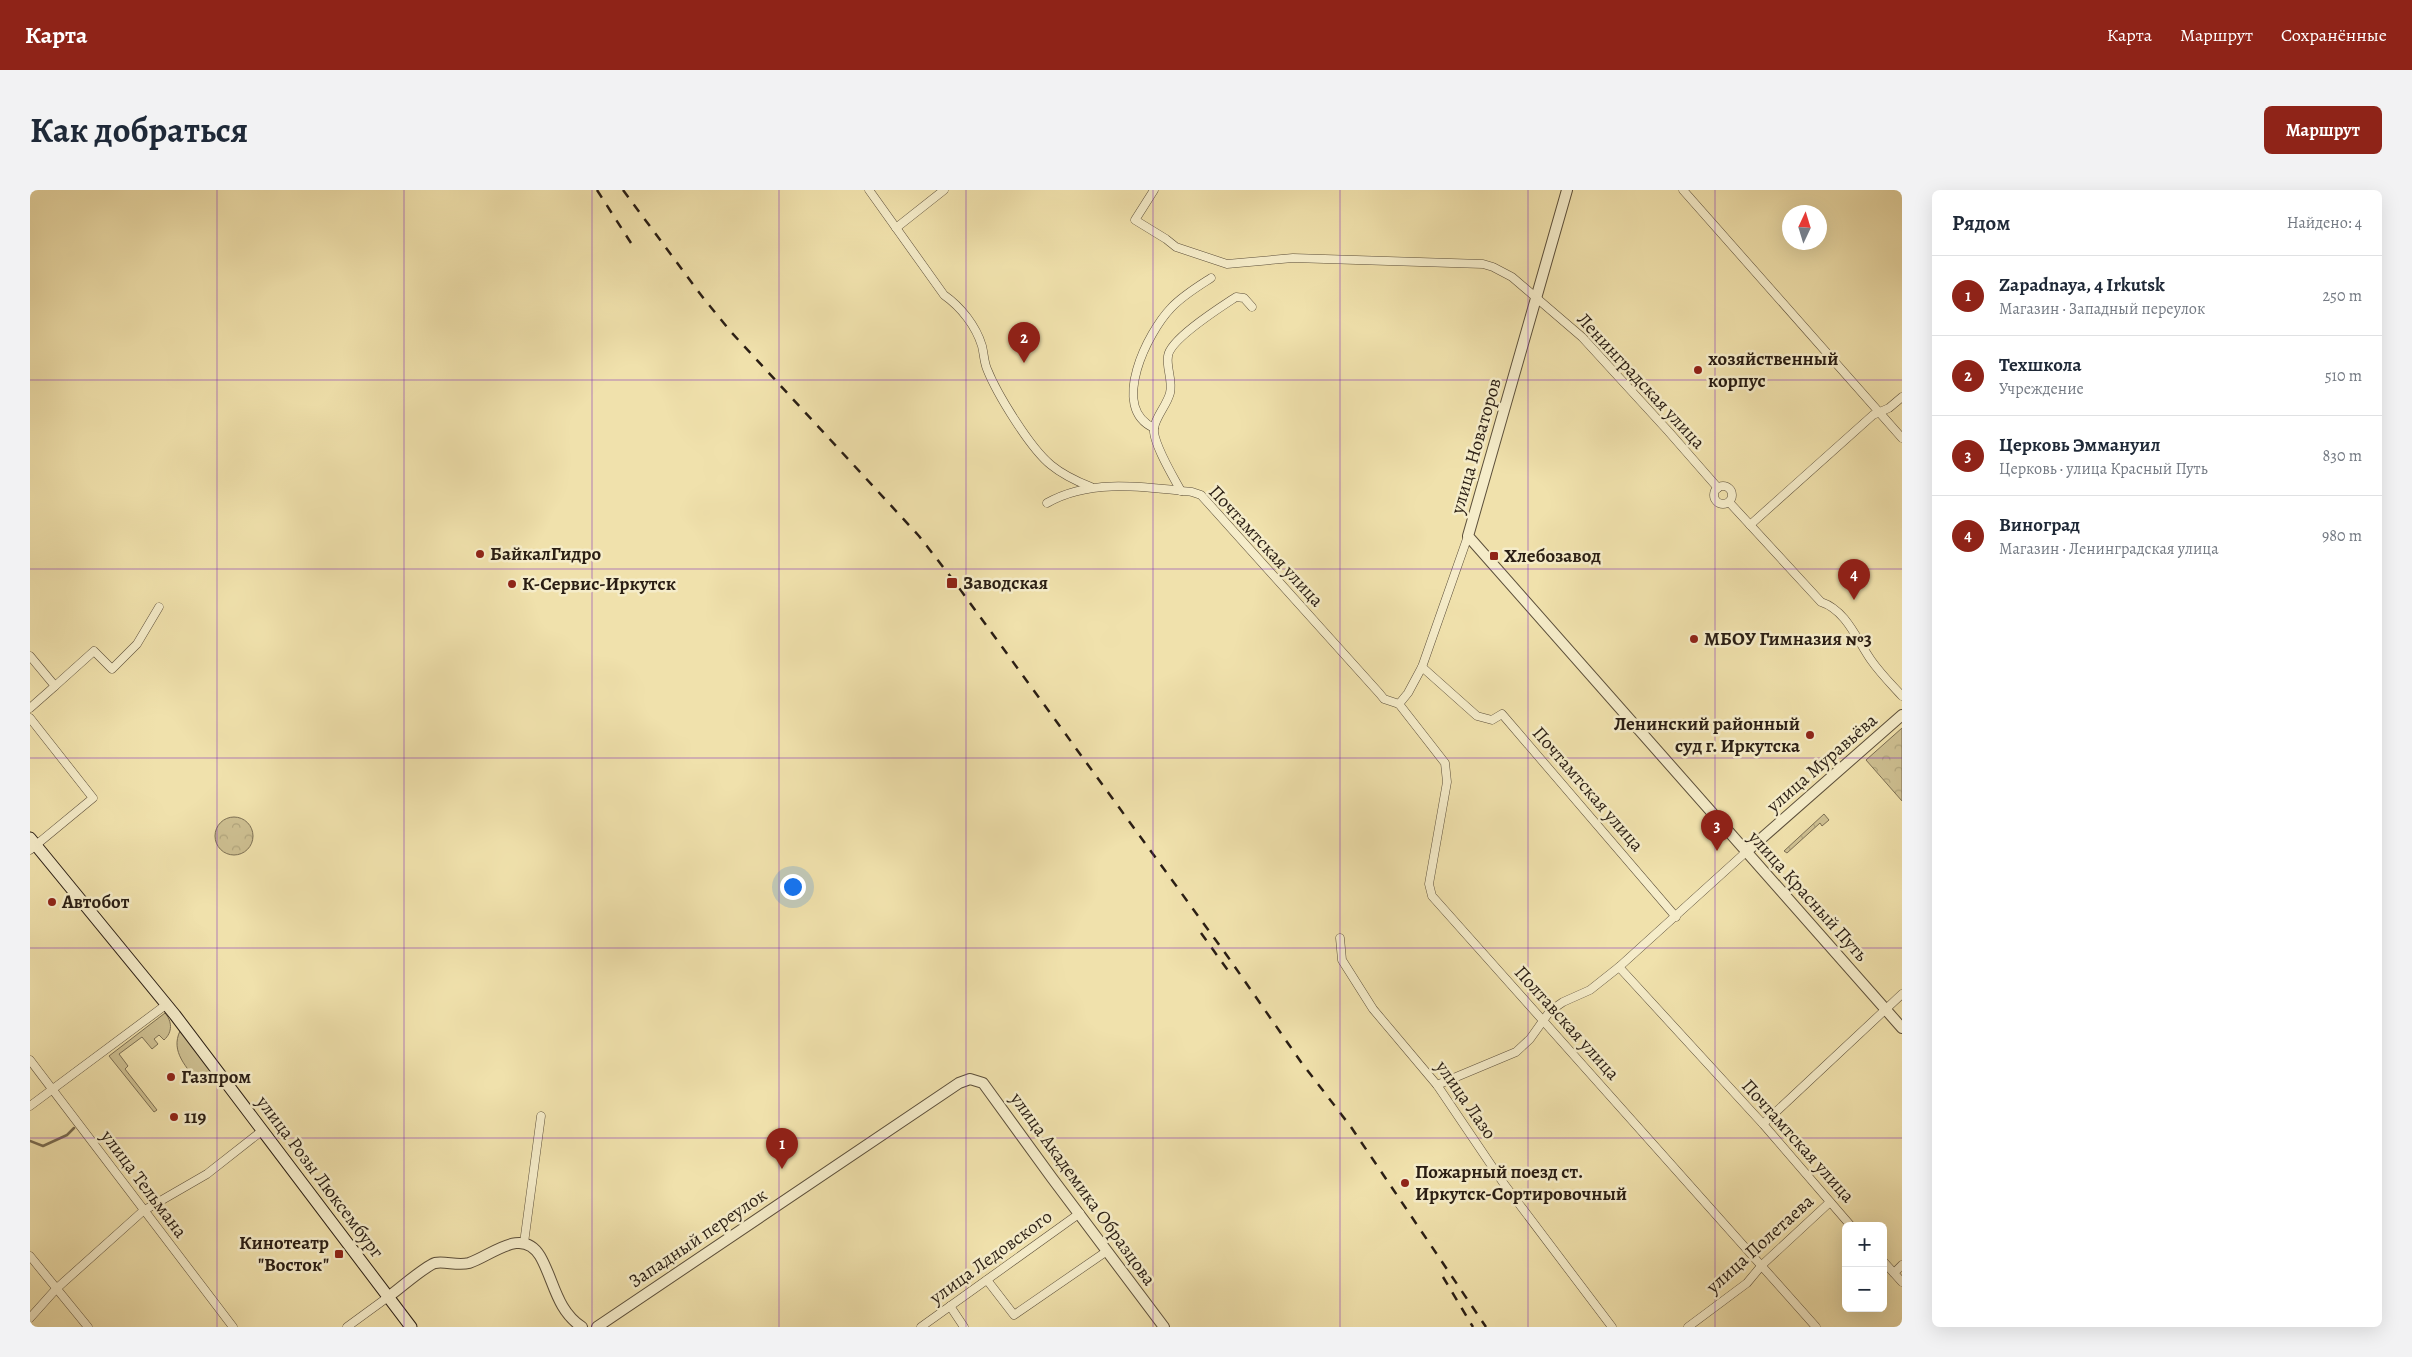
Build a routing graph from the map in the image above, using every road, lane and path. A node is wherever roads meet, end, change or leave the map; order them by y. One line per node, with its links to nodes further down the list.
1 (870, 190): 6 (street)
2 (944, 190): 6 (street)
3 (1154, 190): 8 (street, Ленинградская улица)
4 (1567, 190): 8 (street, улица Новаторов)
5 (1683, 190): 11 (street)
6 (896, 228): 14 (street)
7 (1211, 278): 12 (street)
8 (1537, 298): 15 (street, Ленинградская улица); 20 (street, улица Новаторов)
9 (1252, 307): 12 (street)
10 (1902, 397): 11 (street)
11 (1880, 414): 13 (street); 19 (street)
12 (1154, 428): 16 (street)
13 (1902, 438)
14 (1093, 488): 16 (street, Почтамтская улица); 18 (street, Почтамтская улица)
15 (1718, 488): 17 (street, Ленинградская улица); 17 (street, Ленинградская улица)
16 (1181, 491): 26 (street, Почтамтская улица)
17 (1729, 502): 19 (street, Ленинградская улица)
18 (1047, 503)
19 (1750, 525): 25 (street, Ленинградская улица)
20 (1468, 536): 23 (street, улица Новаторов); 31 (street, улица Красный Путь)
21 (159, 607): 24 (street)
22 (30, 656): 24 (street)
23 (1422, 667): 26 (street, улица Новаторов); 32 (street, Почтамтская улица)
24 (56, 686): 27 (street)
25 (1902, 696)
26 (1399, 704): 38 (street, Полтавская улица)
27 (30, 708)
28 (1902, 716): 31 (street, улица Муравьёва)
29 (30, 718): 30 (street)
30 (32, 845): 36 (main road, улица Розы Люксембург)
31 (1746, 852): 32 (street, улица Муравьёва); 37 (street, улица Красный Путь)
32 (1676, 917): 34 (street, улица Муравьёва)
33 (1340, 938): 42 (street, улица Лазо)
34 (1619, 967): 38 (street, улица Муравьёва); 46 (street, Почтамтская улица)
35 (1902, 994): 37 (street)
36 (166, 1004): 43 (street); 47 (main road, улица Розы Люксембург)
37 (1885, 1010): 39 (street, улица Красный Путь); 46 (street)
38 (1543, 1020): 42 (street, улица Муравьёва); 55 (street, Полтавская улица)
39 (1902, 1028)
40 (30, 1060): 43 (street, улица Тельмана)
41 (970, 1079): 50 (street, улица Академика Образцова); 70 (street, Западный переулок)
42 (1437, 1085): 74 (street, улица Лазо)
43 (52, 1088): 44 (street); 49 (street, улица Тельмана)
44 (30, 1106)
45 (542, 1116): 52 (street)
46 (1763, 1124): 48 (street, Почтамтская улица)
47 (263, 1130): 49 (street); 62 (main road, улица Розы Люксембург)
48 (1830, 1202): 51 (street, Почтамтская улица); 55 (street, улица Полетаева)
49 (143, 1211): 61 (street); 66 (street, улица Тельмана)
50 (1080, 1214): 53 (street, улица Академика Образцова); 59 (street, улица Ледовского)
51 (1848, 1222)
52 (524, 1243): 62 (street); 69 (street)
53 (1107, 1251): 59 (street); 73 (street, улица Академика Образцова)
54 (30, 1256): 61 (street)
55 (1762, 1265): 75 (street, улица Полетаева); 76 (street, Полтавская улица)
56 (1887, 1265): 58 (street)
57 (1902, 1265): 58 (street)
58 (1894, 1273): 60 (street)
59 (987, 1280): 63 (street, улица Ледовского)
60 (1902, 1282)
61 (56, 1289): 64 (street); 65 (street)
62 (388, 1297): 67 (street); 68 (main road, улица Розы Люксембург)
63 (950, 1306): 71 (street, улица Ледовского); 72 (street)
64 (30, 1318)
65 (88, 1327)
66 (233, 1327)
67 (347, 1327)
68 (411, 1327)
69 (582, 1327)
70 (597, 1327)
71 (921, 1327)
72 (964, 1327)
73 (1164, 1327)
74 (1612, 1327)
75 (1688, 1327)
76 (1816, 1327)

